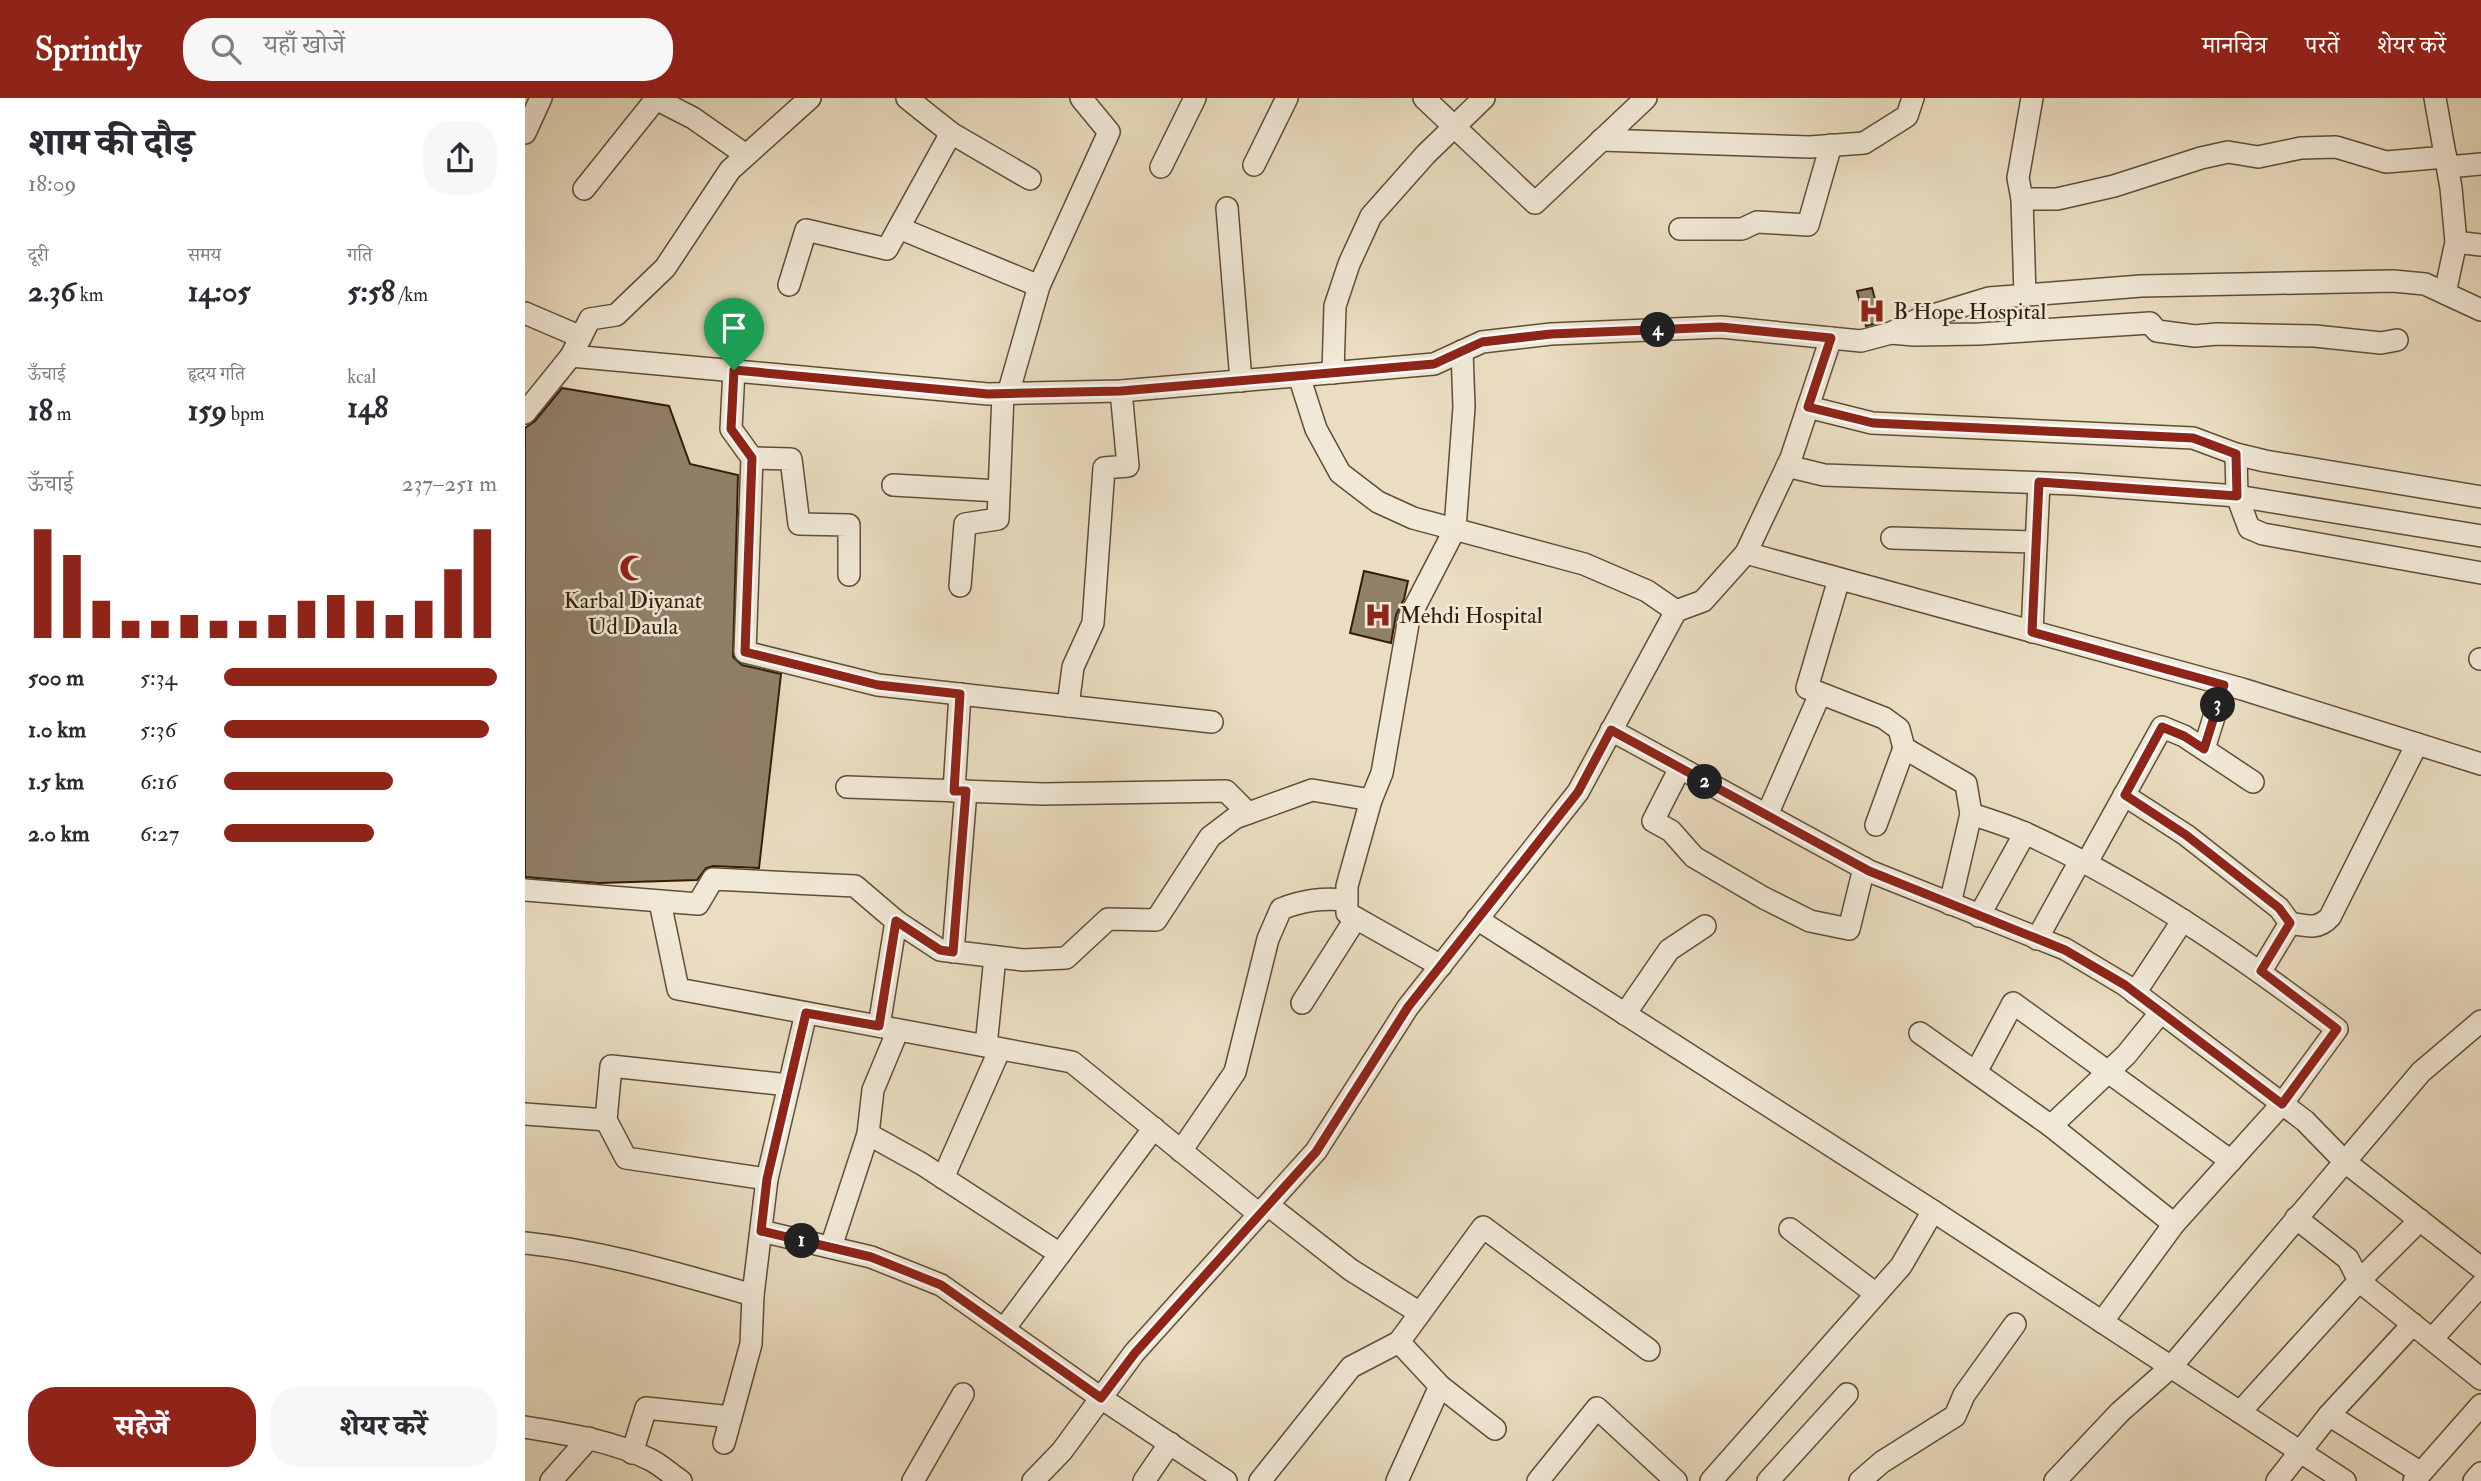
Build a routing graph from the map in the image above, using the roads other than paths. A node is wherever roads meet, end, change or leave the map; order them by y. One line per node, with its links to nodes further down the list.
1 (541, 98): 14 (street)
2 (810, 98): 19 (street)
3 (907, 98): 16 (street)
4 (1081, 98): 33 (street)
5 (1195, 98): 23 (street)
6 (1287, 98): 22 (street)
7 (1423, 98): 15 (street)
8 (1484, 98): 15 (street)
9 (1646, 98): 17 (street)
10 (1913, 98): 18 (street)
11 (2032, 98): 26 (street)
12 (2435, 98): 20 (street)
13 (655, 99): 19 (street); 25 (street)
14 (527, 124)
15 (1455, 126): 17 (street); 44 (street)
16 (951, 133): 24 (street); 28 (street)
17 (1601, 140): 18 (street)
18 (1831, 145): 29 (street)
19 (746, 155): 41 (street)
20 (2447, 162): 21 (street); 26 (street); 30 (street)
21 (2481, 164)
22 (1254, 165)
23 (1161, 167)
24 (1030, 179)
25 (584, 189)
26 (2022, 199): 35 (street)
27 (1227, 208): 46 (street)
28 (899, 228): 32 (street); 33 (street)
29 (1680, 229)
30 (2455, 242): 31 (street); 34 (street)
31 (2481, 245)
32 (789, 285)
33 (1039, 286): 48 (street)
34 (2445, 293): 35 (street); 36 (street)
35 (2025, 295): 38 (street)
36 (2481, 310)
37 (525, 313): 41 (street)
38 (1891, 333): 39 (street); 40 (street)
39 (1831, 338): 42 (street); 49 (street)
40 (2397, 340)
41 (576, 346): 43 (street); 50 (street)
42 (1462, 351): 44 (street); 59 (street)
43 (734, 370): 48 (street); 52 (street)
44 (1333, 373): 45 (street)
45 (1299, 376): 46 (street); 59 (street)
46 (1241, 381): 47 (street)
47 (1121, 391): 48 (street); 73 (street)
48 (1006, 394): 56 (street)
49 (1808, 407): 51 (street); 53 (street)
50 (525, 413)
51 (2236, 454): 57 (street); 58 (street)
52 (752, 458): 65 (street); 71 (street)
53 (1787, 466): 54 (street); 63 (street)
54 (2039, 482): 57 (street); 62 (street)
55 (893, 485): 56 (street)
56 (999, 491): 67 (street)
57 (2237, 496): 60 (street); 64 (street)
58 (2481, 497)
59 (1455, 529): 68 (street); 85 (street)
60 (2481, 536)
61 (1892, 538): 62 (street)
62 (2036, 542): 69 (street)
63 (1746, 553): 66 (street); 68 (street)
64 (2481, 573)
65 (849, 575)
66 (1839, 579): 69 (street); 72 (street)
67 (960, 586)
68 (1676, 611): 75 (street)
69 (2032, 632): 70 (street)
70 (2224, 685): 76 (street); 78 (street)
71 (960, 694): 73 (street); 83 (street)
72 (1820, 694): 77 (street); 88 (street)
73 (1068, 706): 74 (street)
74 (1212, 722)
75 (1611, 730): 80 (street); 99 (street)
76 (2417, 744): 79 (street); 98 (street)
77 (1905, 748): 87 (street); 89 (street)
78 (2204, 749): 81 (street); 84 (street)
79 (2481, 764)
80 (1680, 768): 88 (street); 92 (street)
81 (2253, 782)
82 (847, 787): 83 (street)
83 (960, 791): 86 (street); 104 (street)
84 (2125, 795): 91 (street); 98 (street)
85 (1371, 800): 86 (street); 96 (street)
86 (1248, 813): 105 (street)
87 (1971, 814): 90 (street); 95 (street)
88 (1767, 816): 92 (street)
89 (1877, 825)
90 (2025, 833): 91 (street); 97 (street)
91 (2083, 862): 100 (street); 103 (street)
92 (1864, 868): 95 (street)
93 (525, 890): 94 (street)
94 (660, 902): 101 (street); 111 (street)
95 (1950, 904): 97 (street)
96 (1351, 909): 106 (street); 109 (street); 126 (street)
97 (1979, 916): 103 (street)
98 (2285, 916): 107 (street)
99 (1477, 919): 106 (street); 112 (street)
100 (2183, 920): 107 (street); 108 (street)
101 (896, 921): 104 (street); 114 (street)
102 (1705, 926): 112 (street)
103 (2037, 939): 108 (street)
104 (953, 952): 105 (street)
105 (995, 957): 116 (street)
106 (1441, 966): 131 (street)
107 (2261, 971): 120 (street)
108 (2135, 993): 110 (street)
109 (1302, 1003)
110 (2161, 1012): 118 (street); 120 (street)
111 (806, 1013): 114 (street); 119 (street)
112 (1625, 1014): 132 (street)
113 (2481, 1021): 128 (street)
114 (889, 1028): 116 (street); 125 (street)
115 (1920, 1033): 117 (street)
116 (993, 1048): 124 (street); 129 (street)
117 (1976, 1072): 118 (street); 123 (street)
118 (2108, 1072): 123 (street); 127 (street)
119 (789, 1085): 122 (street); 130 (street)
120 (2282, 1104): 127 (street); 128 (street)
121 (525, 1114): 122 (street)
122 (606, 1120): 130 (street)
123 (2051, 1126): 135 (street)
124 (1154, 1128): 126 (street); 140 (street)
125 (868, 1134): 129 (street); 139 (street)
126 (1181, 1151): 131 (street)
127 (2231, 1161): 135 (street)
128 (2344, 1161): 133 (street); 134 (street)
129 (943, 1178): 140 (street)
130 (767, 1179): 137 (street)
131 (1263, 1209): 146 (street); 159 (street)
132 (1933, 1211): 144 (street); 147 (street)
133 (2296, 1218): 142 (street); 154 (street)
134 (2420, 1220): 141 (street); 142 (street)
135 (2174, 1224): 147 (street)
136 (1790, 1229): 144 (street)
137 (761, 1231): 139 (street); 145 (street)
138 (525, 1243): 145 (street)
139 (831, 1247): 150 (street)
140 (1060, 1254): 150 (street)
141 (2481, 1268)
142 (2359, 1281): 149 (street); 161 (street)
143 (2481, 1285): 151 (street)
144 (1876, 1294): 183 (street)
145 (753, 1295): 163 (street)
146 (1420, 1313): 152 (street); 153 (street)
147 (2102, 1322): 154 (street)
148 (2015, 1324): 185 (street)
149 (2413, 1324): 151 (street); 162 (street)
150 (1004, 1329): 159 (street)
151 (2432, 1339): 155 (street)
152 (1399, 1342): 156 (street); 180 (street)
153 (1649, 1350)
154 (2171, 1367): 161 (street); 186 (street)
155 (2481, 1379)
156 (1440, 1386): 165 (street); 181 (street)
157 (963, 1394): 176 (street)
158 (1847, 1394): 184 (street)
159 (1101, 1398): 168 (street); 177 (street)
160 (2481, 1405): 172 (street)
161 (2240, 1412): 169 (street)
162 (2329, 1415): 169 (street); 172 (street)
163 (731, 1417): 167 (street); 170 (street)
164 (525, 1427): 166 (street)
165 (1495, 1429)
166 (589, 1438): 170 (street); 174 (street)
167 (724, 1443)
168 (1170, 1443): 178 (street); 179 (street)
169 (2301, 1452): 187 (street); 188 (street)
170 (632, 1453): 175 (street)
171 (2481, 1473): 189 (street)
172 (2418, 1477)
173 (1543, 1479): 182 (street)
174 (551, 1481)
175 (681, 1481)
176 (913, 1481)
177 (1033, 1481)
178 (1144, 1481)
179 (1226, 1481)
180 (1260, 1481)
181 (1397, 1481)
182 (1676, 1481)
183 (1711, 1481)
184 (1768, 1481)
185 (1860, 1481)
186 (2055, 1481)
187 (2277, 1481)
188 (2345, 1481)
189 (2474, 1481)

